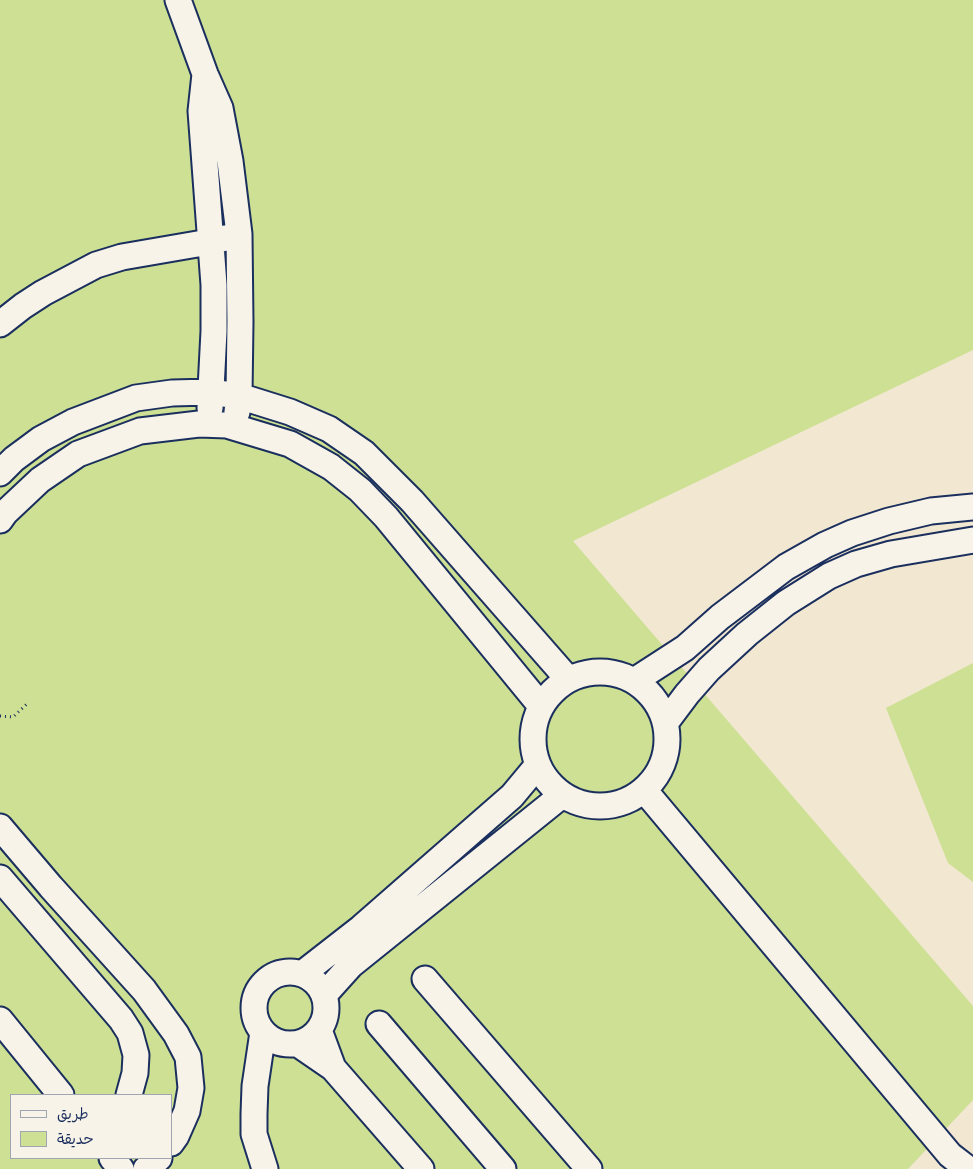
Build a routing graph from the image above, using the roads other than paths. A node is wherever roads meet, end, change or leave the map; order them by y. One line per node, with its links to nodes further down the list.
1 (178, 0): 2 (street)
2 (205, 74): 3 (street); 4 (street)
3 (239, 234): 4 (street); 7 (street)
4 (210, 242): 5 (street); 6 (street)
5 (0, 324)
6 (210, 392): 7 (street); 8 (street); 10 (street)
7 (239, 396): 9 (street); 14 (street)
8 (210, 424): 9 (street); 12 (street)
9 (235, 427): 16 (street)
10 (0, 472)
11 (973, 507): 15 (street)
12 (0, 520)
13 (973, 540): 17 (street)
14 (568, 679): 15 (street); 16 (street)
15 (634, 681): 17 (street)
16 (541, 706): 18 (street)
17 (666, 722): 19 (street)
18 (537, 766): 20 (street); 23 (street)
19 (645, 791): 20 (street); 43 (street)
20 (561, 796): 25 (street)
21 (0, 826): 34 (street)
22 (0, 878): 33 (street)
23 (302, 974): 25 (street); 29 (street)
24 (425, 979): 42 (street)
25 (324, 995): 28 (street)
26 (0, 1020): 32 (street)
27 (379, 1024): 41 (street)
28 (319, 1030): 30 (street); 31 (street)
29 (263, 1032): 30 (street); 39 (street)
30 (298, 1044): 31 (street)
31 (333, 1068): 40 (street)
32 (60, 1094)
33 (129, 1094)
34 (172, 1142)
35 (113, 1159): 37 (street)
36 (158, 1159): 38 (street)
37 (121, 1169)
38 (146, 1169)
39 (265, 1169)
40 (421, 1169)
41 (503, 1169)
42 (589, 1169)
43 (968, 1169)

